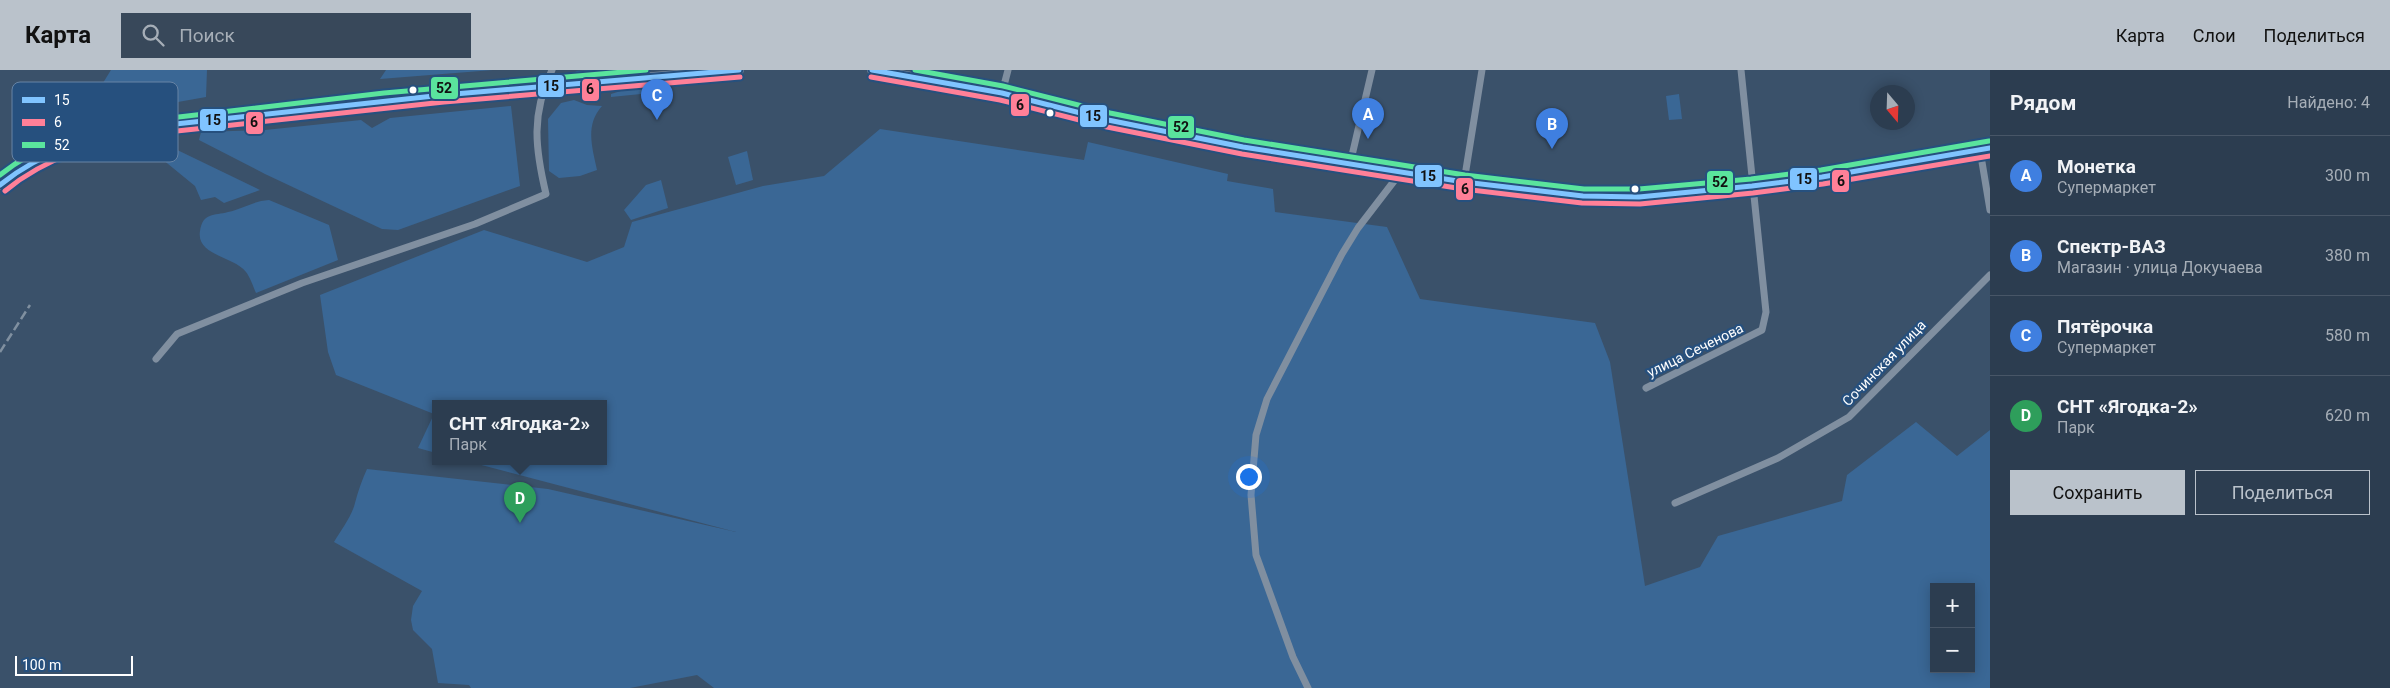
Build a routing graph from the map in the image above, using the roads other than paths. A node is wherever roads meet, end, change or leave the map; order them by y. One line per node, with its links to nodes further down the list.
1 (552, 70): 8 (street)
2 (739, 70): 8 (main road)
3 (872, 70): 9 (main road)
4 (1008, 70): 9 (street)
5 (1372, 70): 13 (street)
6 (1482, 70): 15 (street)
7 (1741, 70): 17 (street, улица Сеченова)
8 (543, 88): 10 (main road); 20 (street)
9 (1002, 93): 13 (main road)
10 (178, 122)
11 (1985, 149): 17 (main road); 18 (street)
12 (33, 162): 16 (main road)
13 (1350, 164): 14 (main road)
14 (1401, 172): 15 (main road); 23 (street)
15 (1464, 182): 17 (main road)
16 (0, 185)
17 (1752, 186): 21 (street, улица Сеченова)
18 (1990, 210)
19 (1990, 274): 22 (street, Сочинская улица)
20 (156, 359)
21 (1646, 388)
22 (1675, 503)
23 (1308, 688)

